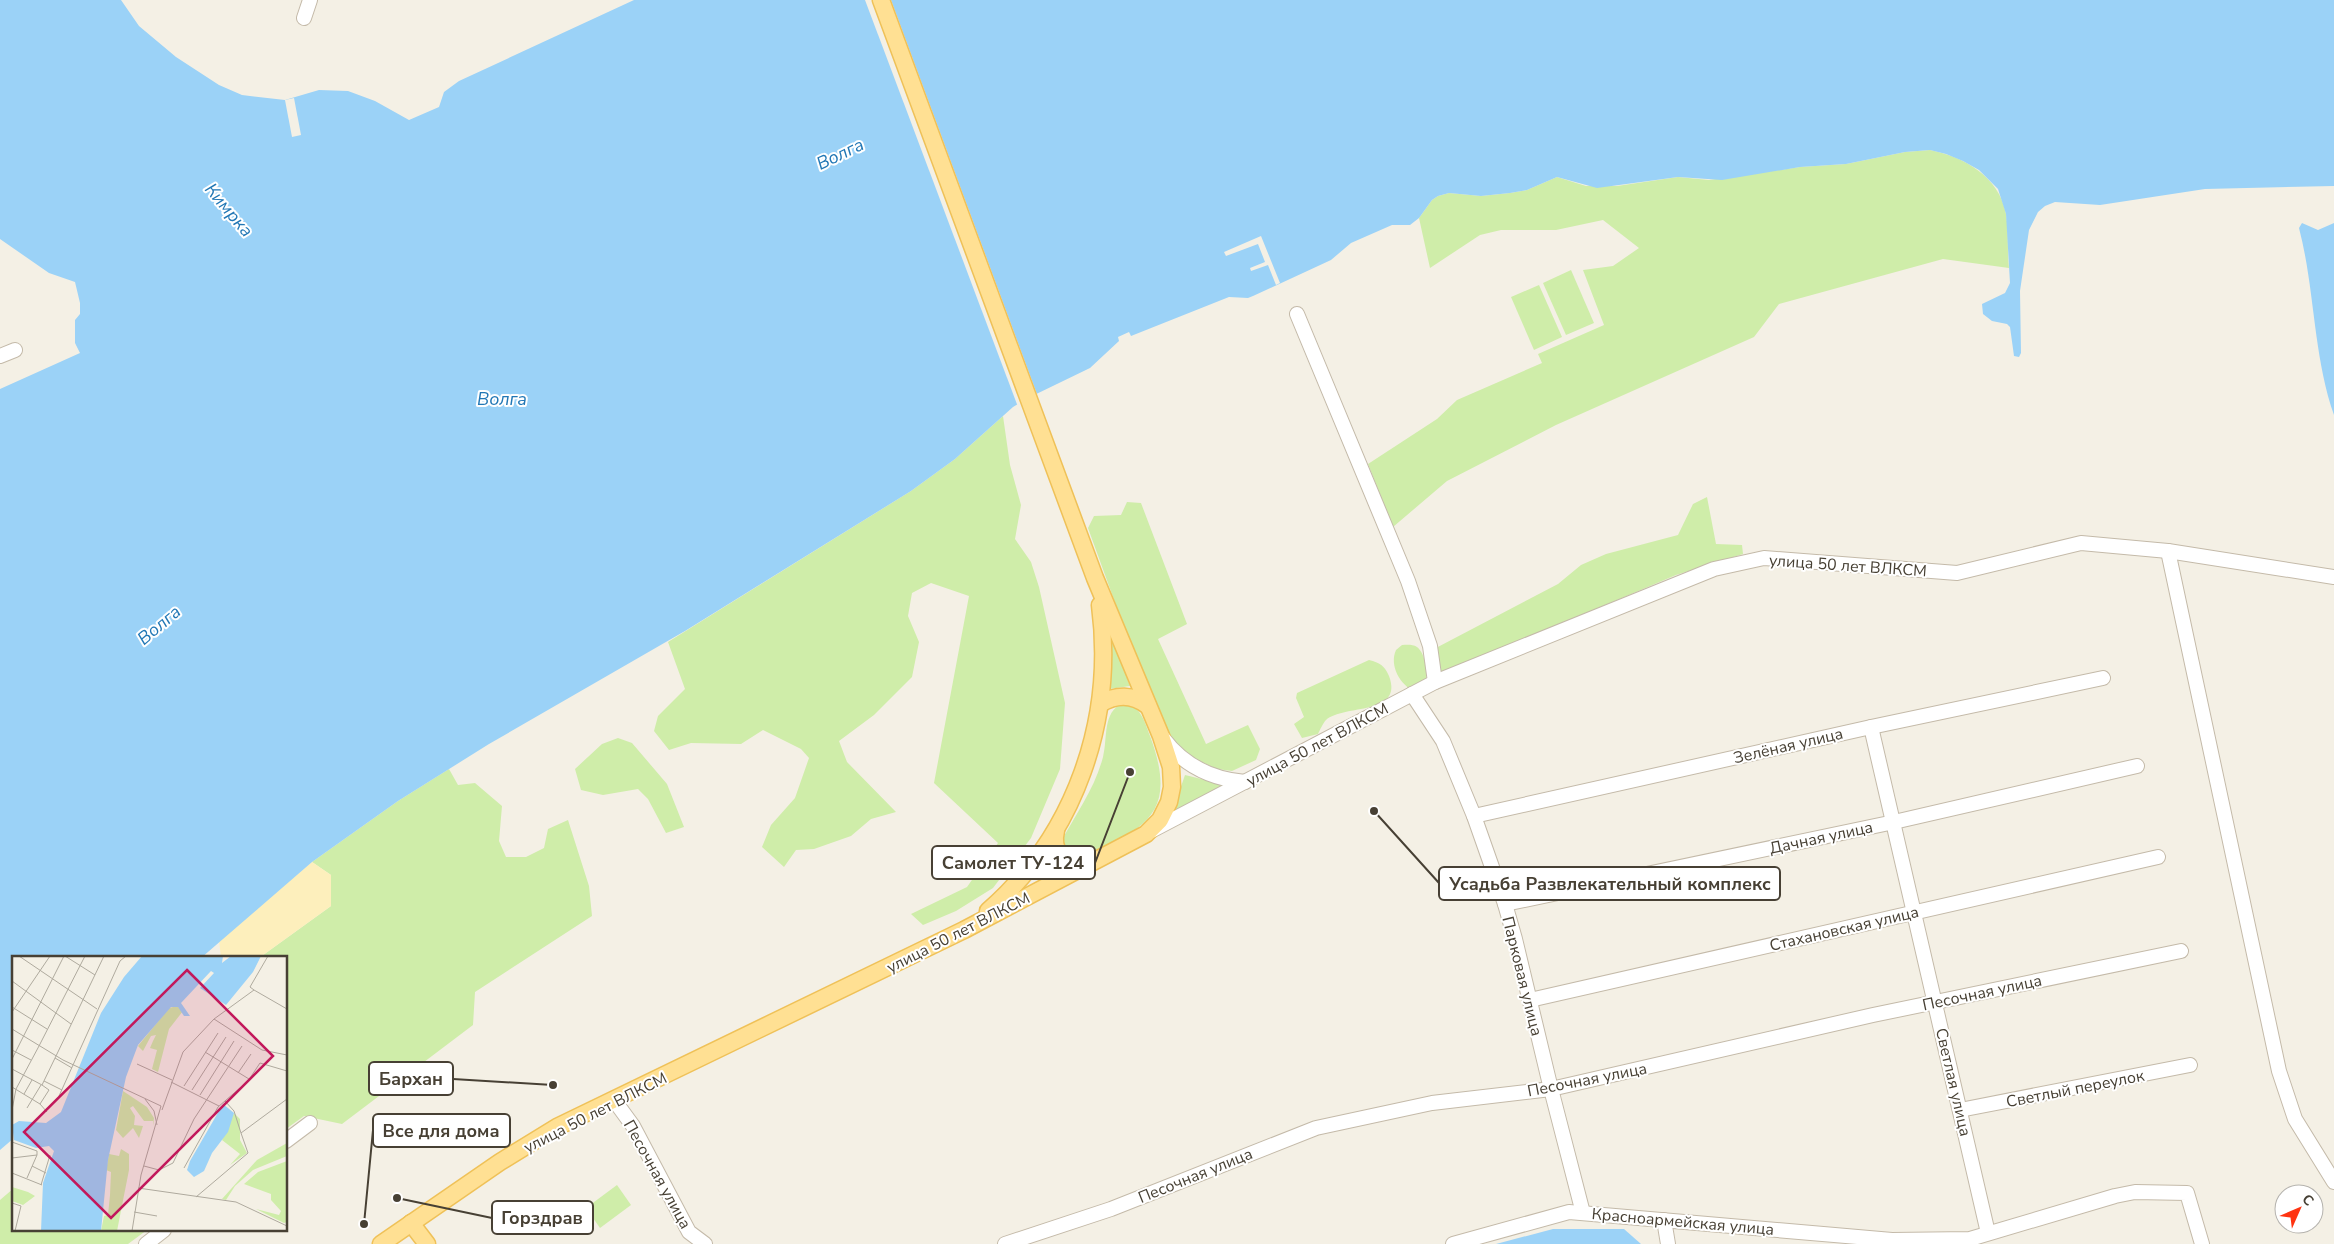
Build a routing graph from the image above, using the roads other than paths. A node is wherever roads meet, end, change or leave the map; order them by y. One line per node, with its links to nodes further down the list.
1 (310, 0): 3 (street)
2 (881, 0): 9 (main road)
3 (304, 18)
4 (1297, 314): 11 (street)
5 (15, 350): 6 (street)
6 (0, 356)
7 (2168, 551): 8 (street, улица 50 лет ВЛКСМ); 11 (street, улица 50 лет ВЛКСМ); 37 (street)
8 (2334, 577)
9 (1095, 578): 13 (main road); 14 (main road)
10 (2103, 678): 15 (street, Зелёная улица)
11 (1435, 682): 12 (street, улица 50 лет ВЛКСМ)
12 (1412, 694): 18 (street, улица 50 лет ВЛКСМ); 19 (street, Парковая улица)
13 (1100, 704): 14 (main road); 21 (main road)
14 (1148, 706): 16 (main road)
15 (1871, 727): 19 (street, Зелёная улица); 20 (street, Светлая улица)
16 (1161, 736): 18 (street); 22 (main road)
17 (2137, 766): 20 (street, Дачная улица)
18 (1245, 782): 22 (street, улица 50 лет ВЛКСМ)
19 (1474, 816): 25 (street, Парковая улица)
20 (1894, 822): 25 (street, Дачная улица); 26 (street, Светлая улица)
21 (1056, 831): 24 (main road); 27 (main road)
22 (1146, 834): 24 (main road, улица 50 лет ВЛКСМ)
23 (2158, 857): 26 (street, Стахановская улица)
24 (1083, 867): 27 (main road, улица 50 лет ВЛКСМ)
25 (1505, 904): 29 (street, Парковая улица)
26 (1914, 912): 29 (street, Стахановская улица); 30 (street, Светлая улица)
27 (964, 930): 33 (main road, улица 50 лет ВЛКСМ)
28 (2181, 951): 30 (street, Песочная улица)
29 (1530, 1000): 32 (street, Парковая улица)
30 (1935, 1002): 32 (street, Песочная улица); 34 (street, Светлая улица)
31 (2190, 1065): 34 (street, Светлый переулок)
32 (1551, 1088): 38 (street, Парковая улица); 47 (street, Песочная улица)
33 (614, 1100): 40 (main road, улица 50 лет ВЛКСМ); 46 (street, Песочная улица)
34 (1960, 1110): 42 (street, Светлая улица)
35 (310, 1123): 36 (street)
36 (288, 1140)
37 (2334, 1182)
38 (1583, 1213): 39 (street, Красноармейская улица); 48 (street, Красноармейская улица)
39 (1664, 1220): 42 (street, Красноармейская улица); 49 (street)
40 (411, 1223): 44 (main road, улица 50 лет ВЛКСМ); 45 (main road)
41 (161, 1232): 43 (street)
42 (1988, 1233): 50 (street, Красноармейская улица)
43 (146, 1244)
44 (381, 1244)
45 (426, 1244)
46 (705, 1244)
47 (1005, 1244)
48 (1453, 1244)
49 (1668, 1244)
50 (2202, 1244)

